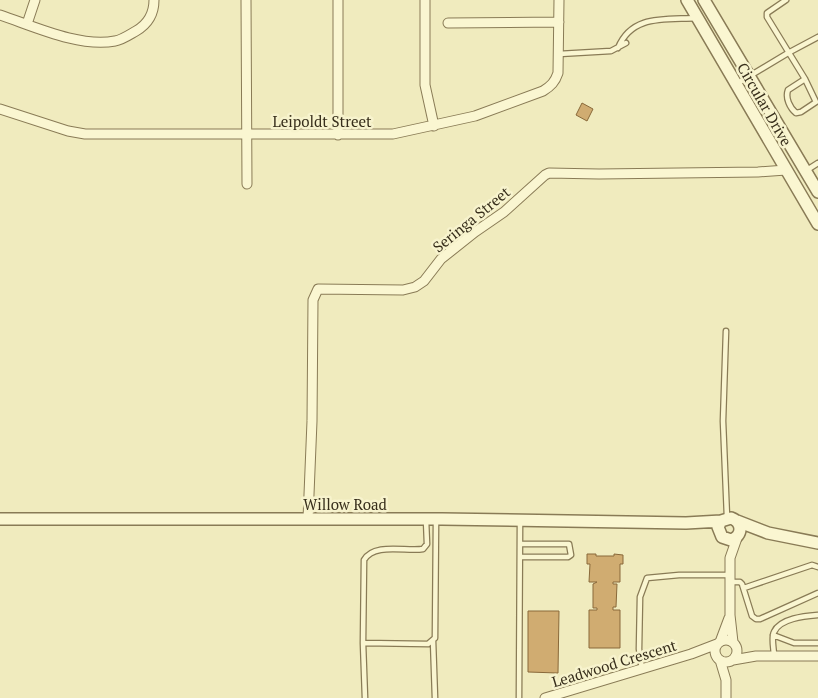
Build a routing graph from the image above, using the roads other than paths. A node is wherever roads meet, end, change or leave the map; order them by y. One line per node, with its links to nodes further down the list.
1 (35, 0): 14 (street)
2 (154, 0): 14 (street)
3 (246, 0): 25 (street)
4 (338, 0): 26 (street)
5 (425, 0): 24 (street)
6 (559, 0): 12 (street, Leipoldt Street)
7 (687, 0): 11 (street, Circular Drive)
8 (704, 0): 20 (street, Circular Drive)
9 (786, 0): 18 (lane)
10 (0, 15): 14 (street)
11 (698, 18): 17 (lane); 22 (street, Circular Drive)
12 (559, 22): 13 (street); 19 (street, Leipoldt Street)
13 (448, 23)
14 (27, 24)
15 (818, 37): 18 (lane)
16 (626, 43): 17 (lane)
17 (618, 48): 19 (lane)
18 (788, 53): 20 (lane); 21 (lane)
19 (559, 54): 24 (street, Leipoldt Street)
20 (750, 76): 22 (lane); 29 (street, Circular Drive)
21 (805, 79): 21 (lane)
22 (736, 84): 28 (street, Circular Drive)
23 (0, 109): 25 (street, Leipoldt Street)
24 (434, 126): 26 (street, Leipoldt Street)
25 (246, 134): 26 (street, Leipoldt Street); 30 (street)
26 (338, 134)
27 (818, 163): 29 (lane)
28 (786, 170): 32 (street, Circular Drive); 35 (street, Seringa Street)
29 (806, 170): 31 (street, Circular Drive)
30 (247, 184)
31 (818, 192)
32 (818, 224)
33 (726, 331): 38 (lane)
34 (0, 519): 35 (street, Willow Road)
35 (308, 519): 36 (street, Willow Road)
36 (431, 519): 37 (street, Willow Road); 54 (lane); 55 (lane)
37 (520, 520): 39 (street, Willow Road); 44 (lane)
38 (729, 520): 39 (street, Willow Road); 40 (street, Willow Road); 41 (street); 42 (street)
39 (691, 523): 41 (street, Willow Road)
40 (768, 532): 42 (street, Willow Road); 43 (street, Willow Road)
41 (722, 536): 42 (street, Willow Road); 46 (street)
42 (737, 537): 46 (street)
43 (818, 543)
44 (520, 544): 45 (lane); 45 (lane)
45 (520, 556): 69 (lane)
46 (730, 558): 48 (street)
47 (818, 567): 49 (lane)
48 (730, 579): 49 (lane); 51 (street); 65 (lane)
49 (744, 588): 50 (lane)
50 (818, 593)
51 (730, 615): 56 (street); 57 (street)
52 (818, 615): 53 (lane)
53 (774, 635): 58 (lane); 61 (lane)
54 (433, 640): 55 (lane); 68 (lane)
55 (363, 643): 67 (lane)
56 (718, 643): 57 (street); 59 (street, Leadwood Crescent); 63 (street)
57 (734, 643): 60 (street); 64 (street)
58 (818, 643)
59 (691, 654): 63 (street, Leadwood Crescent); 65 (street, Leadwood Crescent)
60 (756, 656): 61 (street); 64 (street)
61 (774, 656): 62 (street)
62 (818, 656)
63 (718, 658): 64 (street); 66 (street)
64 (732, 661): 66 (street)
65 (642, 669): 70 (street, Leadwood Crescent)
66 (726, 680): 71 (street)
67 (365, 698)
68 (435, 698)
69 (519, 698)
70 (545, 698)
71 (726, 698)

